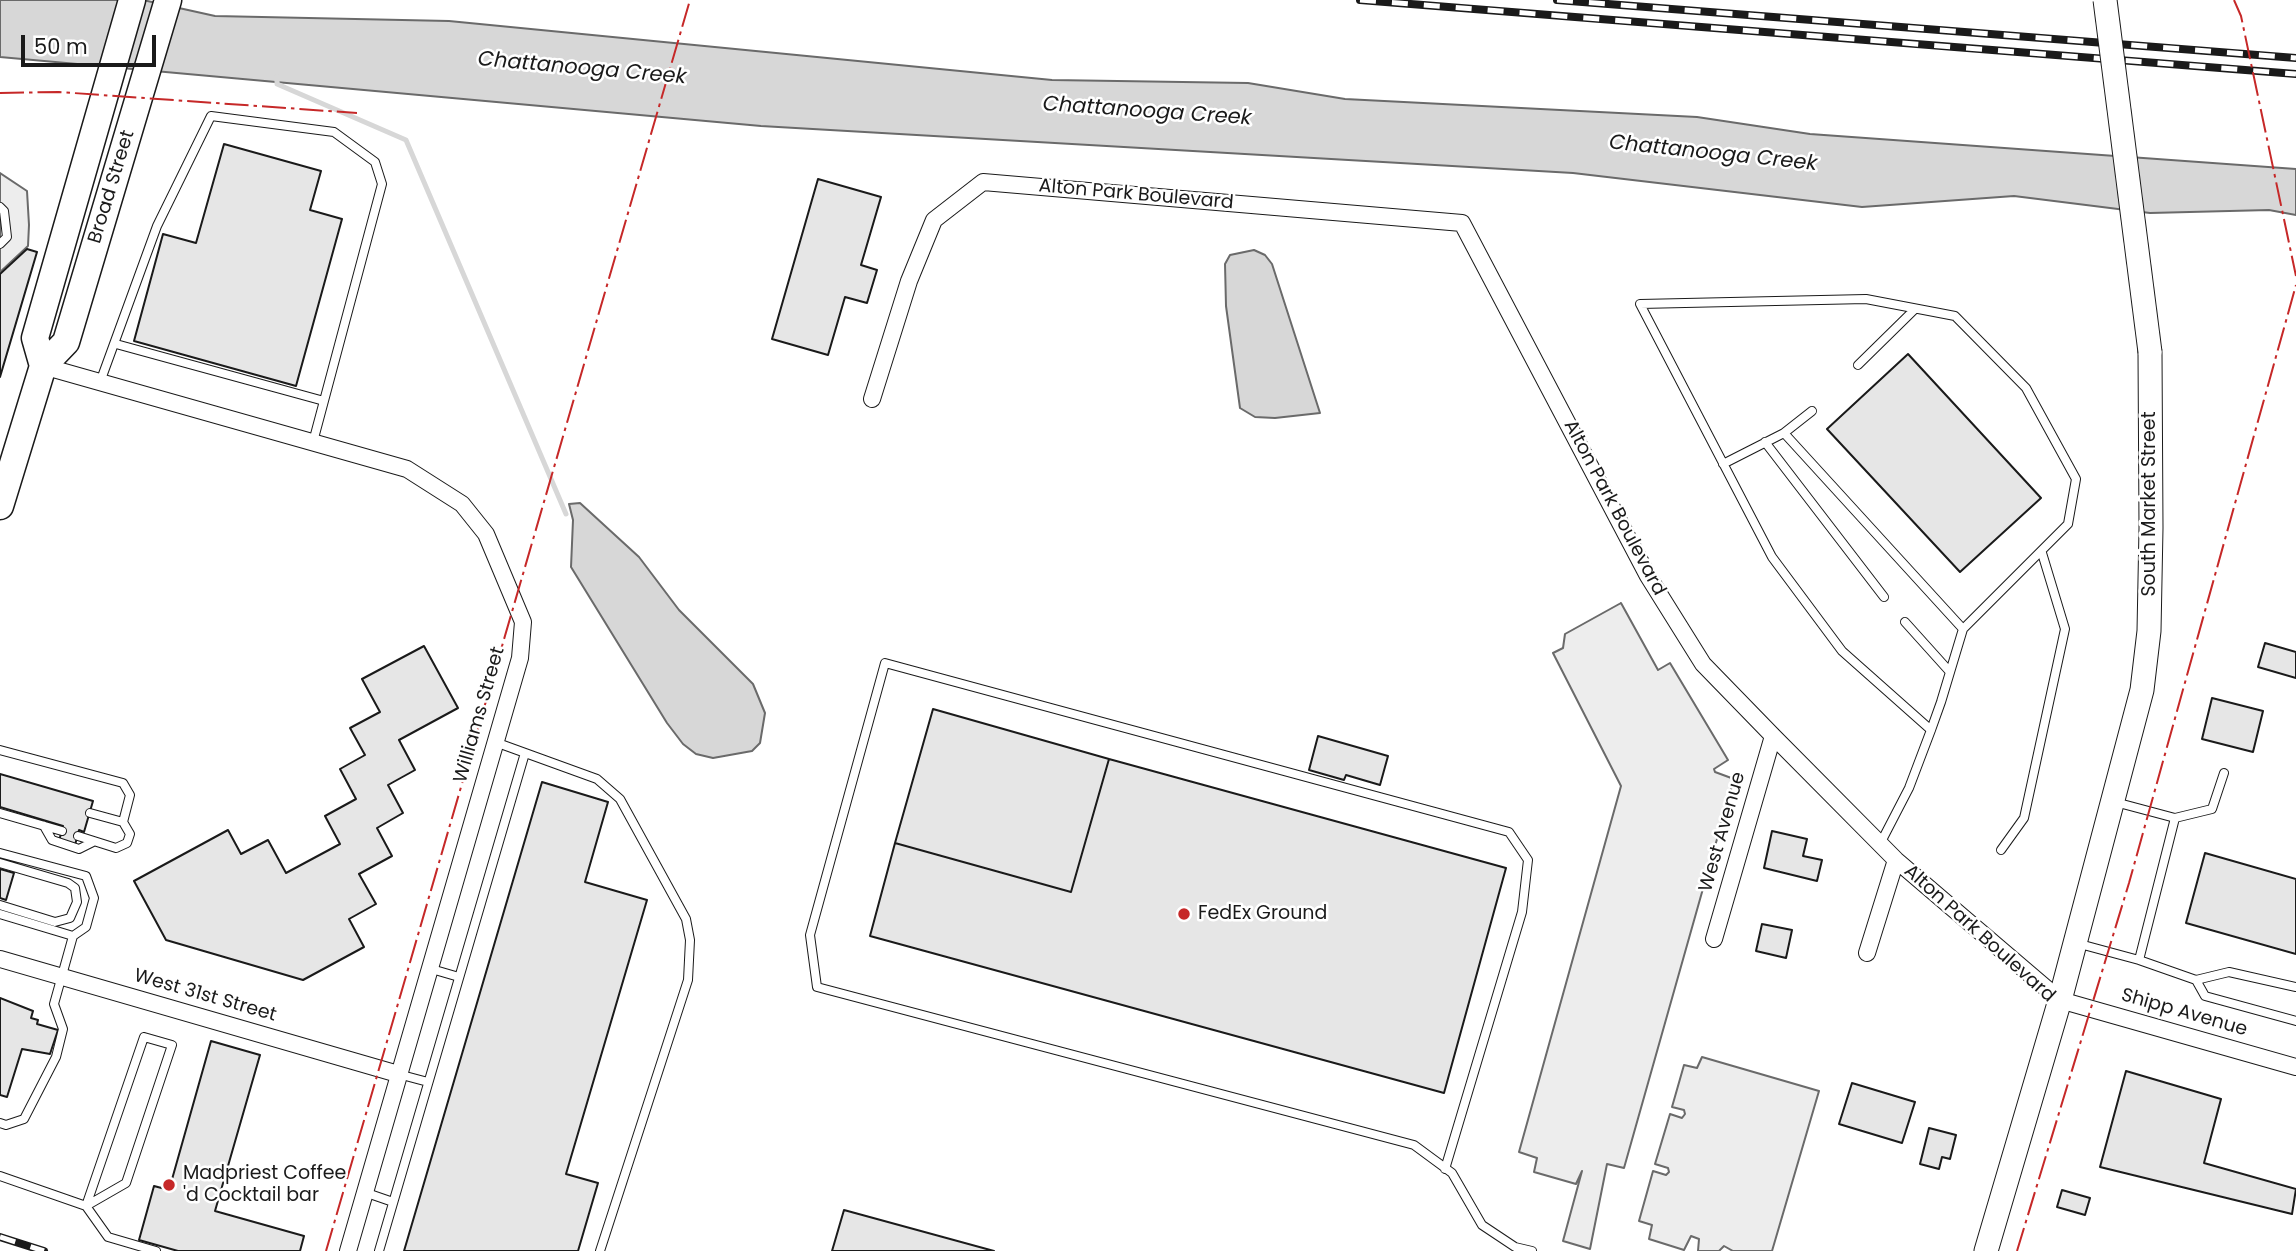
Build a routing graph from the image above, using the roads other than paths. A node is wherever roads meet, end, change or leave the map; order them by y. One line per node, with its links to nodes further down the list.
1 (132, 0): 9 (main road, Broad Street)
2 (168, 0): 9 (main road, Broad Street)
3 (2105, 0): 30 (main road, South Market Street, bridge)
4 (0, 207): 5 (lane)
5 (0, 244)
6 (1914, 309): 8 (lane); 17 (lane); 19 (lane)
7 (116, 344): 10 (lane); 12 (lane); 12 (lane)
8 (1858, 365)
9 (43, 366): 10 (street, Williams Street); 18 (main road, Broad Street)
10 (99, 385): 16 (street, Williams Street)
11 (872, 399): 25 (street, Alton Park Boulevard)
12 (324, 401): 16 (lane)
13 (1812, 411): 14 (lane)
14 (1784, 433): 15 (lane); 22 (lane)
15 (1765, 442): 17 (lane); 20 (lane)
16 (313, 443): 26 (street, Williams Street)
17 (1723, 464): 24 (lane)
18 (0, 506)
19 (2042, 553): 22 (lane); 40 (lane)
20 (1884, 597)
21 (1905, 622): 23 (lane)
22 (1963, 629): 23 (lane)
23 (1950, 672): 24 (lane)
24 (1930, 730): 39 (lane)
25 (1773, 736): 39 (street, Alton Park Boulevard); 47 (street, West Avenue)
26 (495, 742): 28 (lane); 52 (street, Williams Street)
27 (0, 750): 34 (lane)
28 (525, 753): 54 (lane); 71 (lane)
29 (2224, 773): 33 (lane)
30 (2112, 802): 33 (lane); 48 (main road, South Market Street)
31 (0, 813): 35 (lane)
32 (90, 813): 34 (lane)
33 (2175, 818): 51 (lane)
34 (122, 822): 38 (lane)
35 (44, 826): 36 (lane); 38 (lane)
36 (62, 831)
37 (78, 836): 38 (lane)
38 (93, 842)
39 (1880, 844): 42 (street, Alton Park Boulevard)
40 (2001, 850)
41 (0, 853): 46 (lane)
42 (1896, 860): 49 (street); 57 (street, Alton Park Boulevard)
43 (0, 863): 44 (lane)
44 (0, 905)
45 (0, 914): 46 (lane)
46 (73, 936): 53 (lane)
47 (1714, 939)
48 (2075, 943): 51 (lane); 57 (main road, South Market Street)
49 (1867, 953)
50 (0, 959): 53 (street, West 31st Street)
51 (2139, 960): 55 (lane)
52 (428, 968): 54 (lane); 60 (street, Williams Street)
53 (61, 977): 60 (street, West 31st Street); 62 (lane)
54 (459, 977): 61 (lane)
55 (2196, 981): 56 (lane); 58 (lane)
56 (2296, 987)
57 (2060, 1000): 59 (street, Shipp Avenue); 73 (main road, Alton Park Boulevard)
58 (2296, 1021)
59 (2296, 1067)
60 (398, 1074): 61 (lane); 65 (street, Williams Street)
61 (428, 1082): 66 (lane)
62 (0, 1123)
63 (1446, 1169): 63 (lane); 72 (lane)
64 (0, 1176): 67 (lane)
65 (364, 1192): 66 (lane); 69 (street, Williams Street)
66 (393, 1202): 70 (lane)
67 (86, 1206): 67 (lane); 68 (lane)
68 (156, 1251)
69 (348, 1251)
70 (379, 1251)
71 (600, 1251)
72 (1532, 1251)
73 (1986, 1251)

